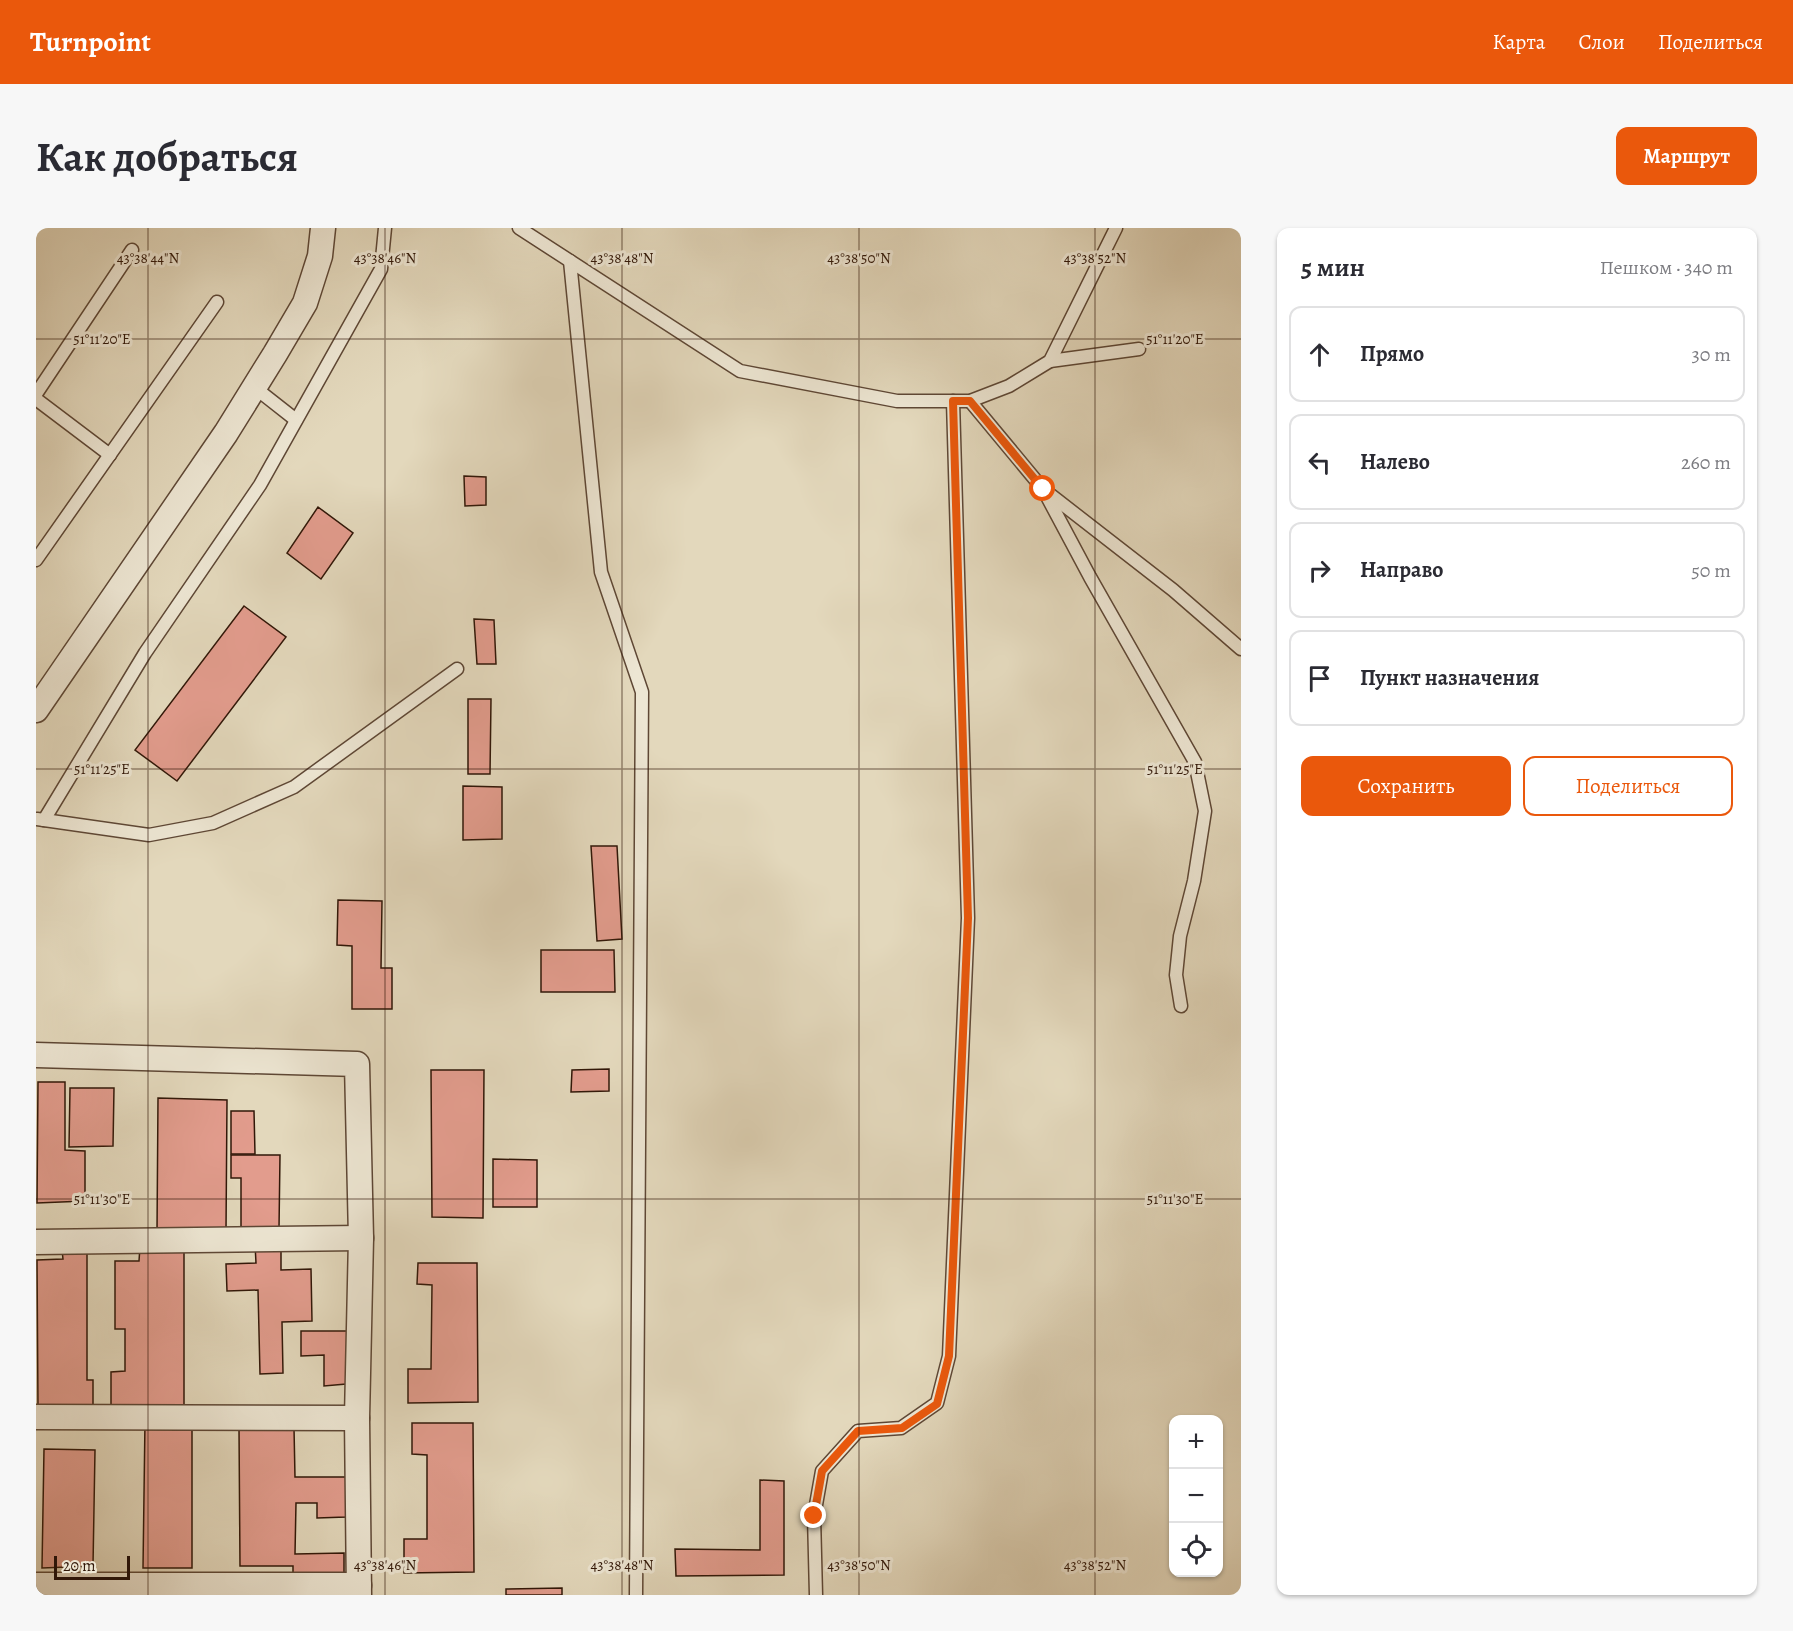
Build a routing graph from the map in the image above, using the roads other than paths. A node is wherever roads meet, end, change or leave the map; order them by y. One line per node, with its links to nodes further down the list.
1 (323, 228): 10 (street)
2 (385, 228): 15 (lane)
3 (519, 228): 6 (lane)
4 (1116, 228): 9 (lane)
5 (132, 249): 11 (lane)
6 (570, 261): 13 (lane); 31 (lane)
7 (217, 302): 16 (lane)
8 (1139, 349): 9 (lane)
9 (1050, 361): 14 (lane)
10 (254, 387): 15 (lane); 21 (street)
11 (36, 394)
12 (36, 399): 16 (lane)
13 (953, 401): 14 (lane); 32 (lane)
14 (970, 401): 17 (lane)
15 (296, 420): 22 (lane)
16 (110, 455): 18 (lane)
17 (1043, 489): 19 (lane); 23 (lane)
18 (36, 560)
19 (1241, 649)
20 (457, 669): 22 (lane)
21 (36, 710)
22 (40, 819)
23 (1181, 1006)
24 (36, 1055): 25 (street)
25 (361, 1238): 26 (street); 28 (street)
26 (36, 1242)
27 (36, 1417): 28 (street)
28 (357, 1418): 30 (street)
29 (36, 1585): 30 (street)
30 (359, 1590)
31 (636, 1595)
32 (816, 1595)

